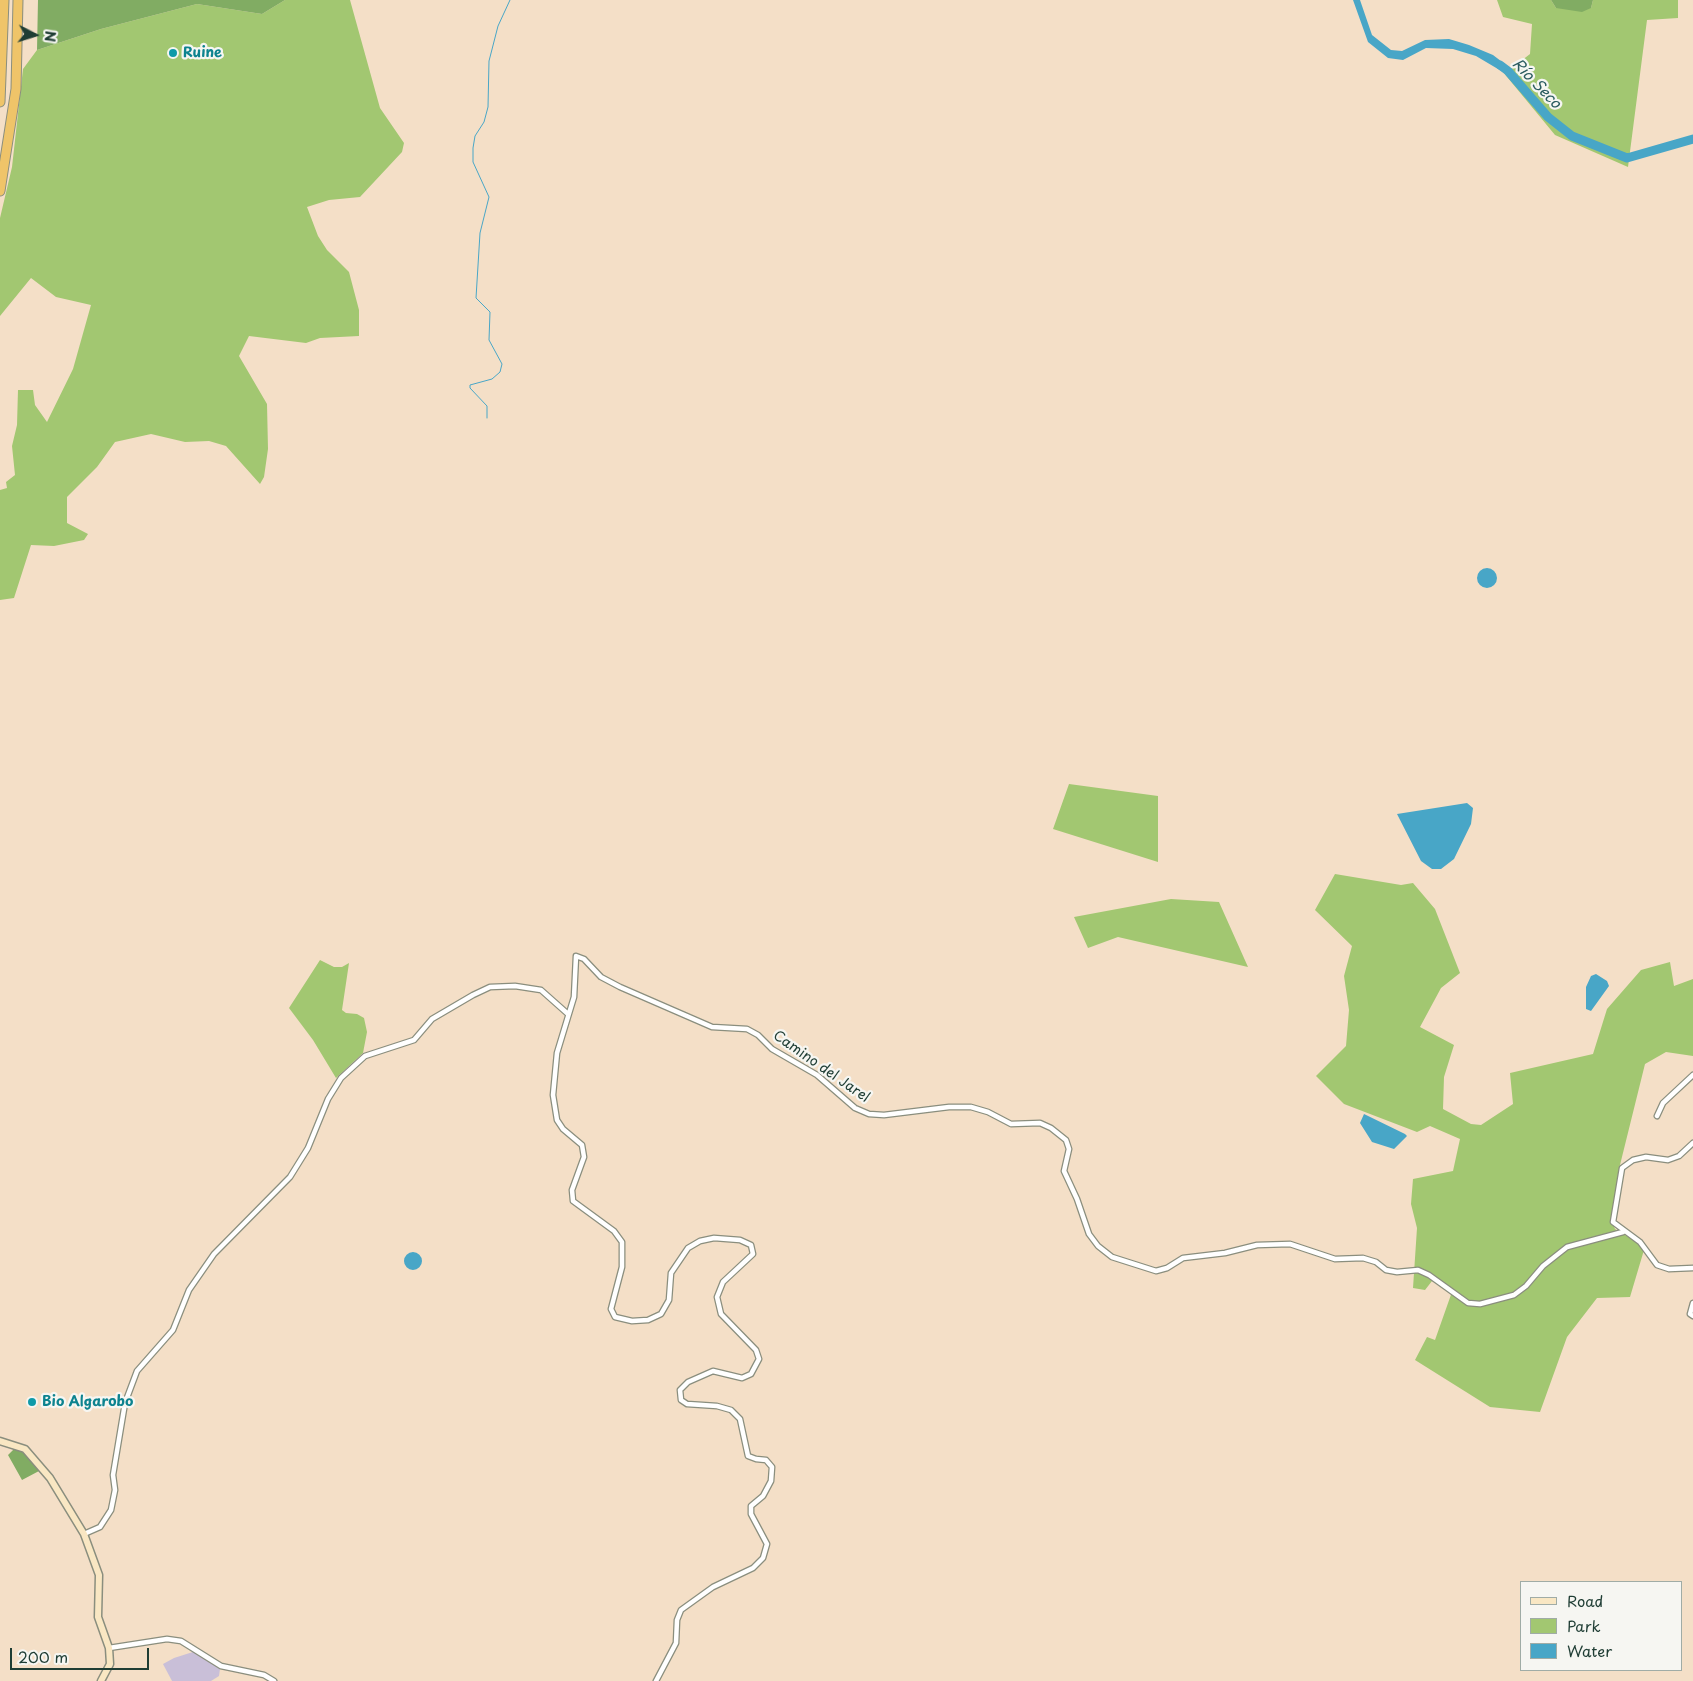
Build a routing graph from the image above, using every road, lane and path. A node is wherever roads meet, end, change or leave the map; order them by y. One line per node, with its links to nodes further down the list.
1 (4, 0): 3 (highway)
2 (18, 0): 4 (highway)
3 (0, 102)
4 (0, 191)
5 (568, 1014): 9 (street, Camino del Jarel); 14 (street); 18 (street)
6 (1693, 1075): 7 (street)
7 (1657, 1116)
8 (1693, 1143): 9 (street)
9 (1623, 1232): 10 (street)
10 (1693, 1268)
11 (1693, 1303): 12 (street)
12 (1693, 1316)
13 (0, 1441): 14 (street)
14 (84, 1534): 15 (street)
15 (109, 1648): 16 (street); 17 (street)
16 (101, 1681)
17 (274, 1681)
18 (656, 1681)

